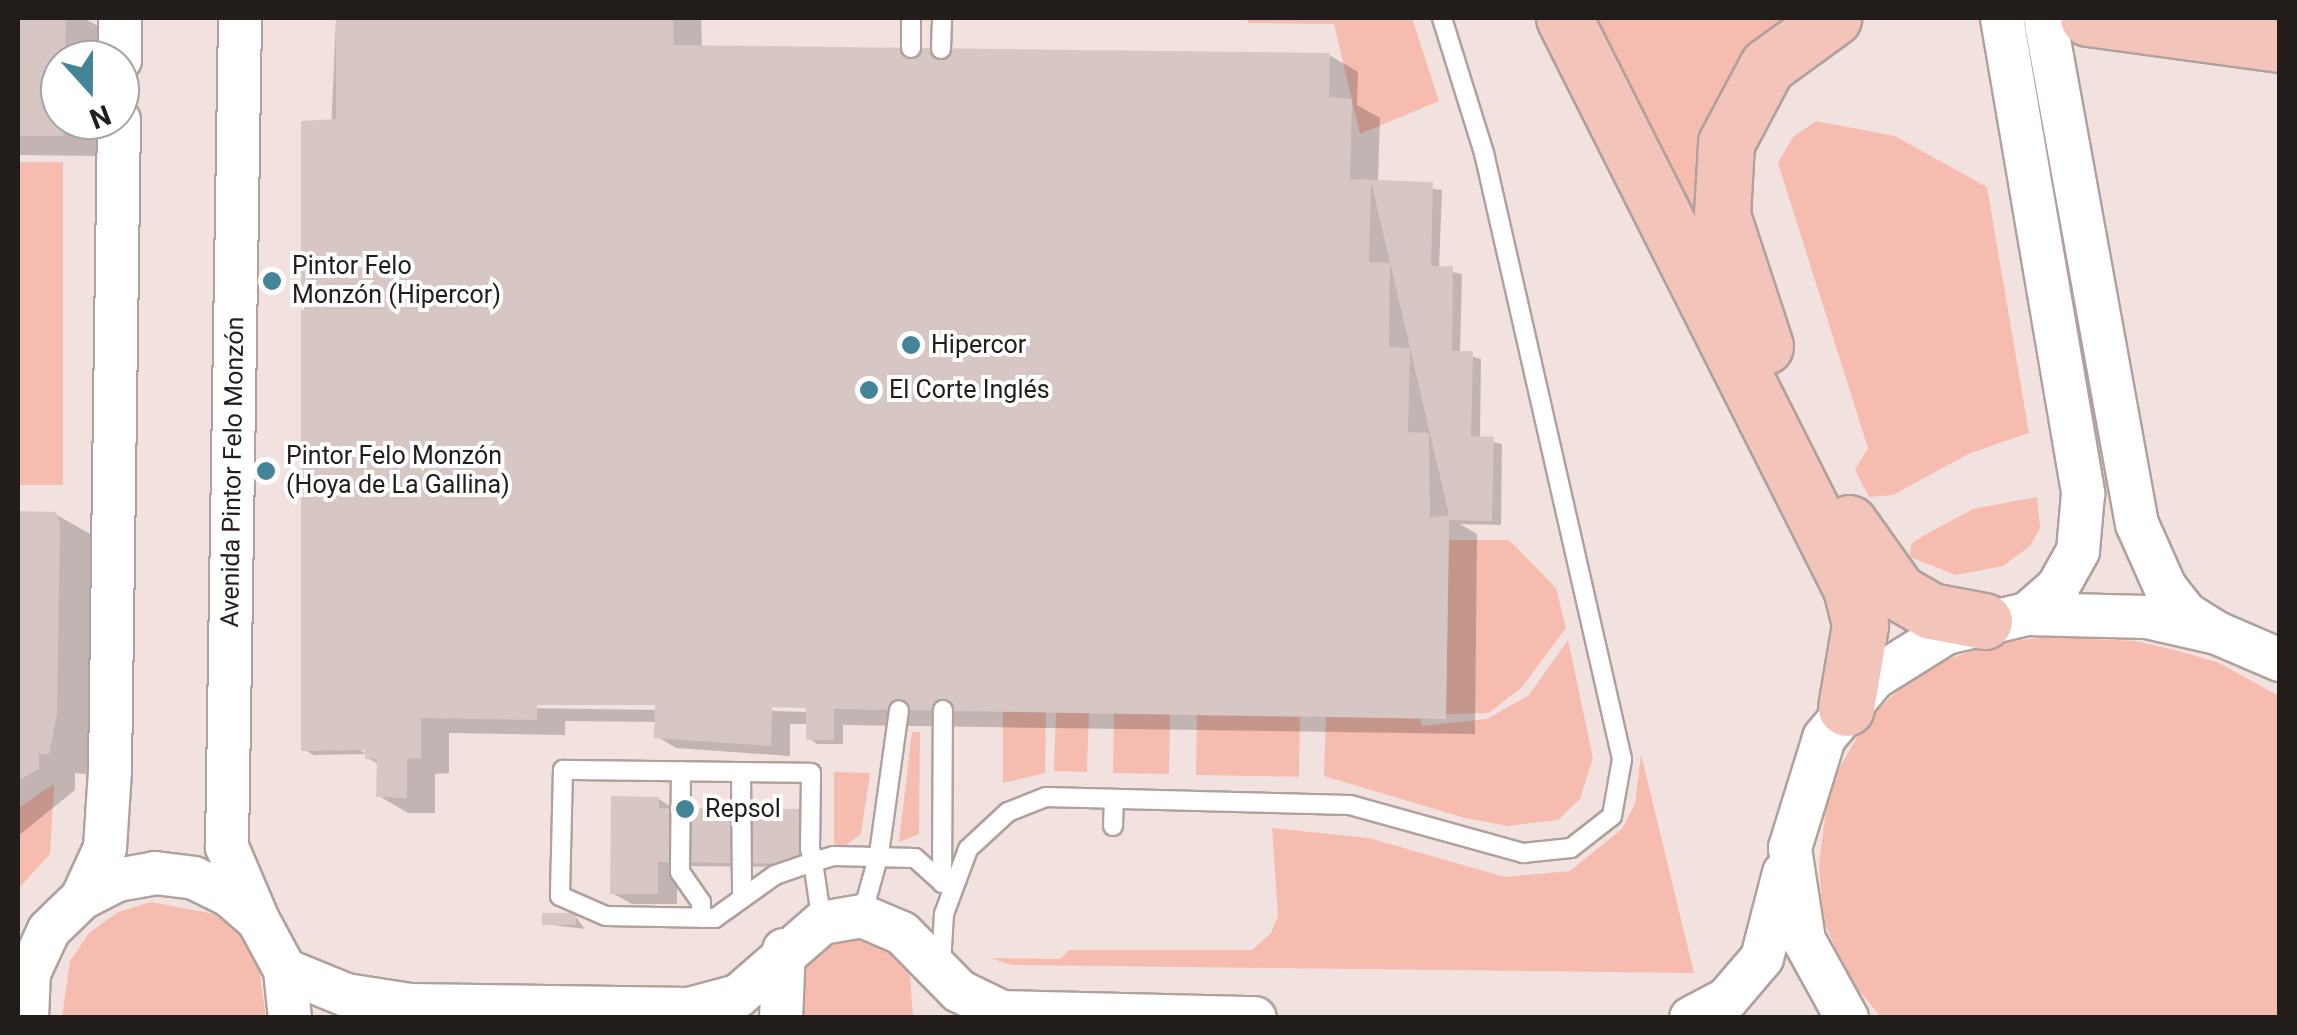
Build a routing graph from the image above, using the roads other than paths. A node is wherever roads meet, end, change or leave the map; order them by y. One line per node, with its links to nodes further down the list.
1 (240, 18): 33 (street, Avenida Pintor Felo Monzón)
2 (911, 18): 11 (lane)
3 (942, 18): 12 (lane)
4 (1442, 18): 22 (lane)
5 (1564, 18): 17 (highway)
6 (1833, 18): 14 (highway)
7 (2002, 18): 14 (street)
8 (2045, 18): 15 (street)
9 (2088, 18): 10 (highway)
10 (2280, 44)
11 (911, 48)
12 (941, 49)
13 (119, 140): 29 (street)
14 (2006, 617): 15 (street); 17 (street)
15 (2217, 633): 16 (street)
16 (2280, 660)
17 (1846, 708): 24 (street)
18 (899, 710): 25 (lane)
19 (943, 710): 27 (lane)
20 (681, 772): 21 (lane); 31 (lane); 31 (lane)
21 (741, 772): 26 (lane); 28 (lane)
22 (1114, 798): 23 (lane); 30 (lane)
23 (1113, 826)
24 (1790, 848): 41 (street); 42 (street)
25 (879, 854): 26 (lane); 27 (lane); 32 (lane)
26 (813, 862): 28 (lane); 32 (lane)
27 (942, 882): 30 (lane)
28 (742, 896): 31 (lane)
29 (82, 898): 33 (street); 37 (street)
30 (944, 914): 36 (lane)
31 (701, 918)
32 (842, 919): 34 (street); 36 (street)
33 (258, 920): 35 (street, Avenida Pintor Felo Monzón)
34 (784, 950): 35 (street); 39 (street)
35 (285, 970): 38 (street)
36 (940, 975): 40 (street)
37 (27, 1018)
38 (290, 1018)
39 (781, 1018)
40 (1255, 1018)
41 (1691, 1018)
42 (1847, 1018)

